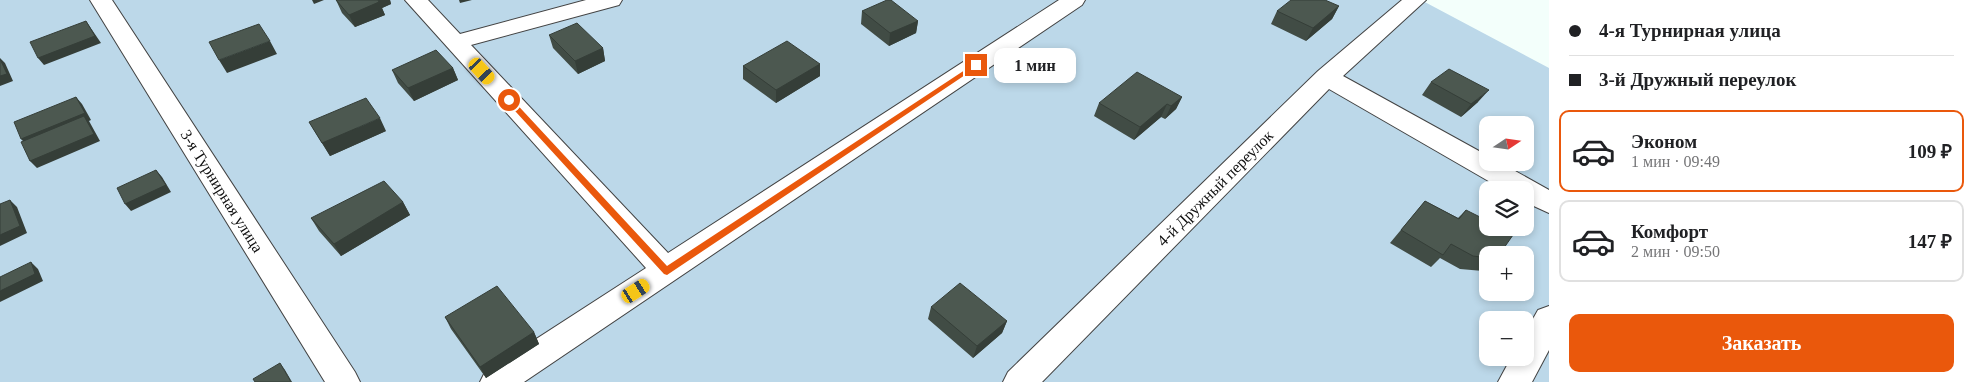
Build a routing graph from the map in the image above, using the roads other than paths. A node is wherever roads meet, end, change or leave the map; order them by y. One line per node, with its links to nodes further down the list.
1 (101, 0): 11 (lane, 3-я Турнирная улица)
2 (416, 0): 6 (lane)
3 (611, 0): 6 (lane)
4 (1074, 0): 9 (lane)
5 (1415, 0): 7 (lane, 4-й Дружный переулок)
6 (456, 42): 9 (lane)
7 (1327, 77): 8 (lane); 13 (lane, 4-й Дружный переулок)
8 (1549, 203)
9 (667, 271): 12 (lane)
10 (1549, 319): 14 (lane)
11 (342, 382)
12 (497, 382)
13 (1020, 382)
14 (1514, 382)

